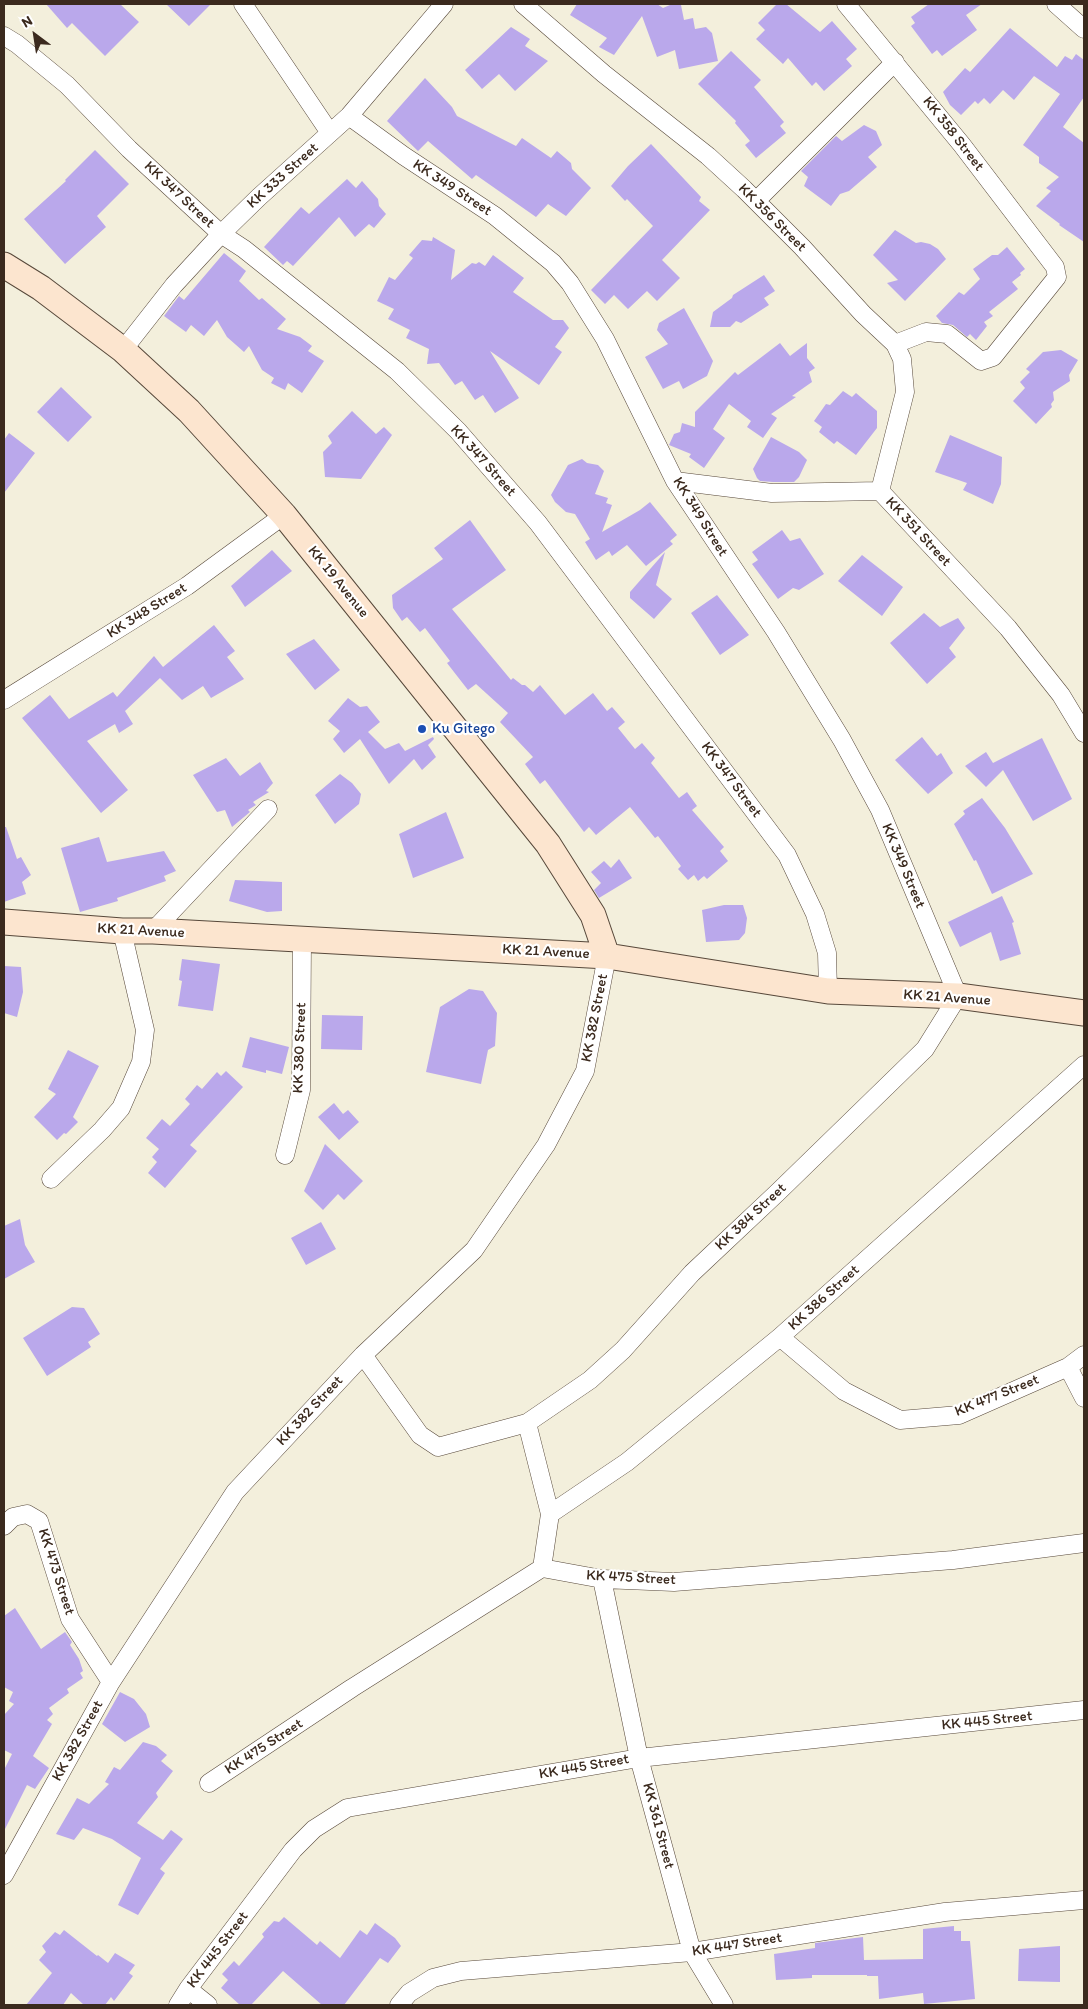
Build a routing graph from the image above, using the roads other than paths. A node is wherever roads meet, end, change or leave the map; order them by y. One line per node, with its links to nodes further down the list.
1 (243, 4): 10 (street)
2 (444, 4): 9 (street, KK 333 Street)
3 (523, 4): 11 (street, KK 356 Street)
4 (846, 4): 8 (street, KK 358 Street)
5 (1056, 4): 6 (street)
6 (1084, 29)
7 (4, 36): 12 (street, KK 347 Street)
8 (895, 62): 11 (street); 14 (street, KK 358 Street)
9 (349, 116): 10 (street, KK 333 Street); 16 (street, KK 349 Street)
10 (330, 134): 12 (street, KK 333 Street)
11 (756, 201): 14 (street, KK 356 Street)
12 (221, 234): 15 (street, KK 333 Street); 27 (street, KK 347 Street)
13 (4, 265): 15 (main road, KK 19 Avenue)
14 (895, 344): 17 (street, KK 356 Street)
15 (123, 350): 18 (main road, KK 19 Avenue)
16 (675, 480): 17 (street, KK 351 Street); 28 (street, KK 349 Street)
17 (880, 491): 20 (street, KK 351 Street)
18 (284, 515): 19 (street, KK 348 Street); 26 (main road, KK 19 Avenue)
19 (4, 700)
20 (1084, 733)
21 (268, 809): 24 (street)
22 (4, 922): 23 (main road, KK 21 Avenue)
23 (122, 931): 24 (main road, KK 21 Avenue); 32 (street)
24 (152, 931): 25 (main road, KK 21 Avenue)
25 (302, 940): 26 (main road, KK 21 Avenue); 31 (street, KK 380 Street)
26 (607, 956): 27 (main road, KK 21 Avenue); 34 (street, KK 382 Street)
27 (828, 991): 28 (main road, KK 21 Avenue)
28 (958, 996): 29 (main road, KK 21 Avenue); 38 (street, KK 384 Street)
29 (1084, 1013)
30 (1084, 1065): 33 (street, KK 386 Street)
31 (285, 1155)
32 (51, 1179)
33 (780, 1338): 36 (street, KK 477 Street); 39 (street, KK 386 Street)
34 (363, 1355): 38 (street); 44 (street, KK 382 Street)
35 (1084, 1355): 36 (street, KK 477 Street)
36 (1068, 1367): 37 (street)
37 (1084, 1398)
38 (527, 1423): 39 (street)
39 (550, 1514): 42 (street)
40 (4, 1526): 44 (street, KK 473 Street)
41 (1084, 1543): 43 (street, KK 475 Street)
42 (542, 1568): 43 (street, KK 475 Street); 47 (street, KK 475 Street)
43 (602, 1579): 46 (street, KK 361 Street)
44 (111, 1682): 48 (street, KK 382 Street)
45 (1084, 1710): 46 (street, KK 445 Street)
46 (639, 1758): 50 (street, KK 361 Street); 51 (street, KK 445 Street)
47 (209, 1783)
48 (4, 1876)
49 (1084, 1900): 50 (street, KK 447 Street)
50 (692, 1952): 54 (street, KK 447 Street); 55 (street, KK 361 Street)
51 (188, 1988): 52 (street, KK 445 Street); 53 (street)
52 (178, 2005)
53 (208, 2005)
54 (399, 2005)
55 (724, 2005)

